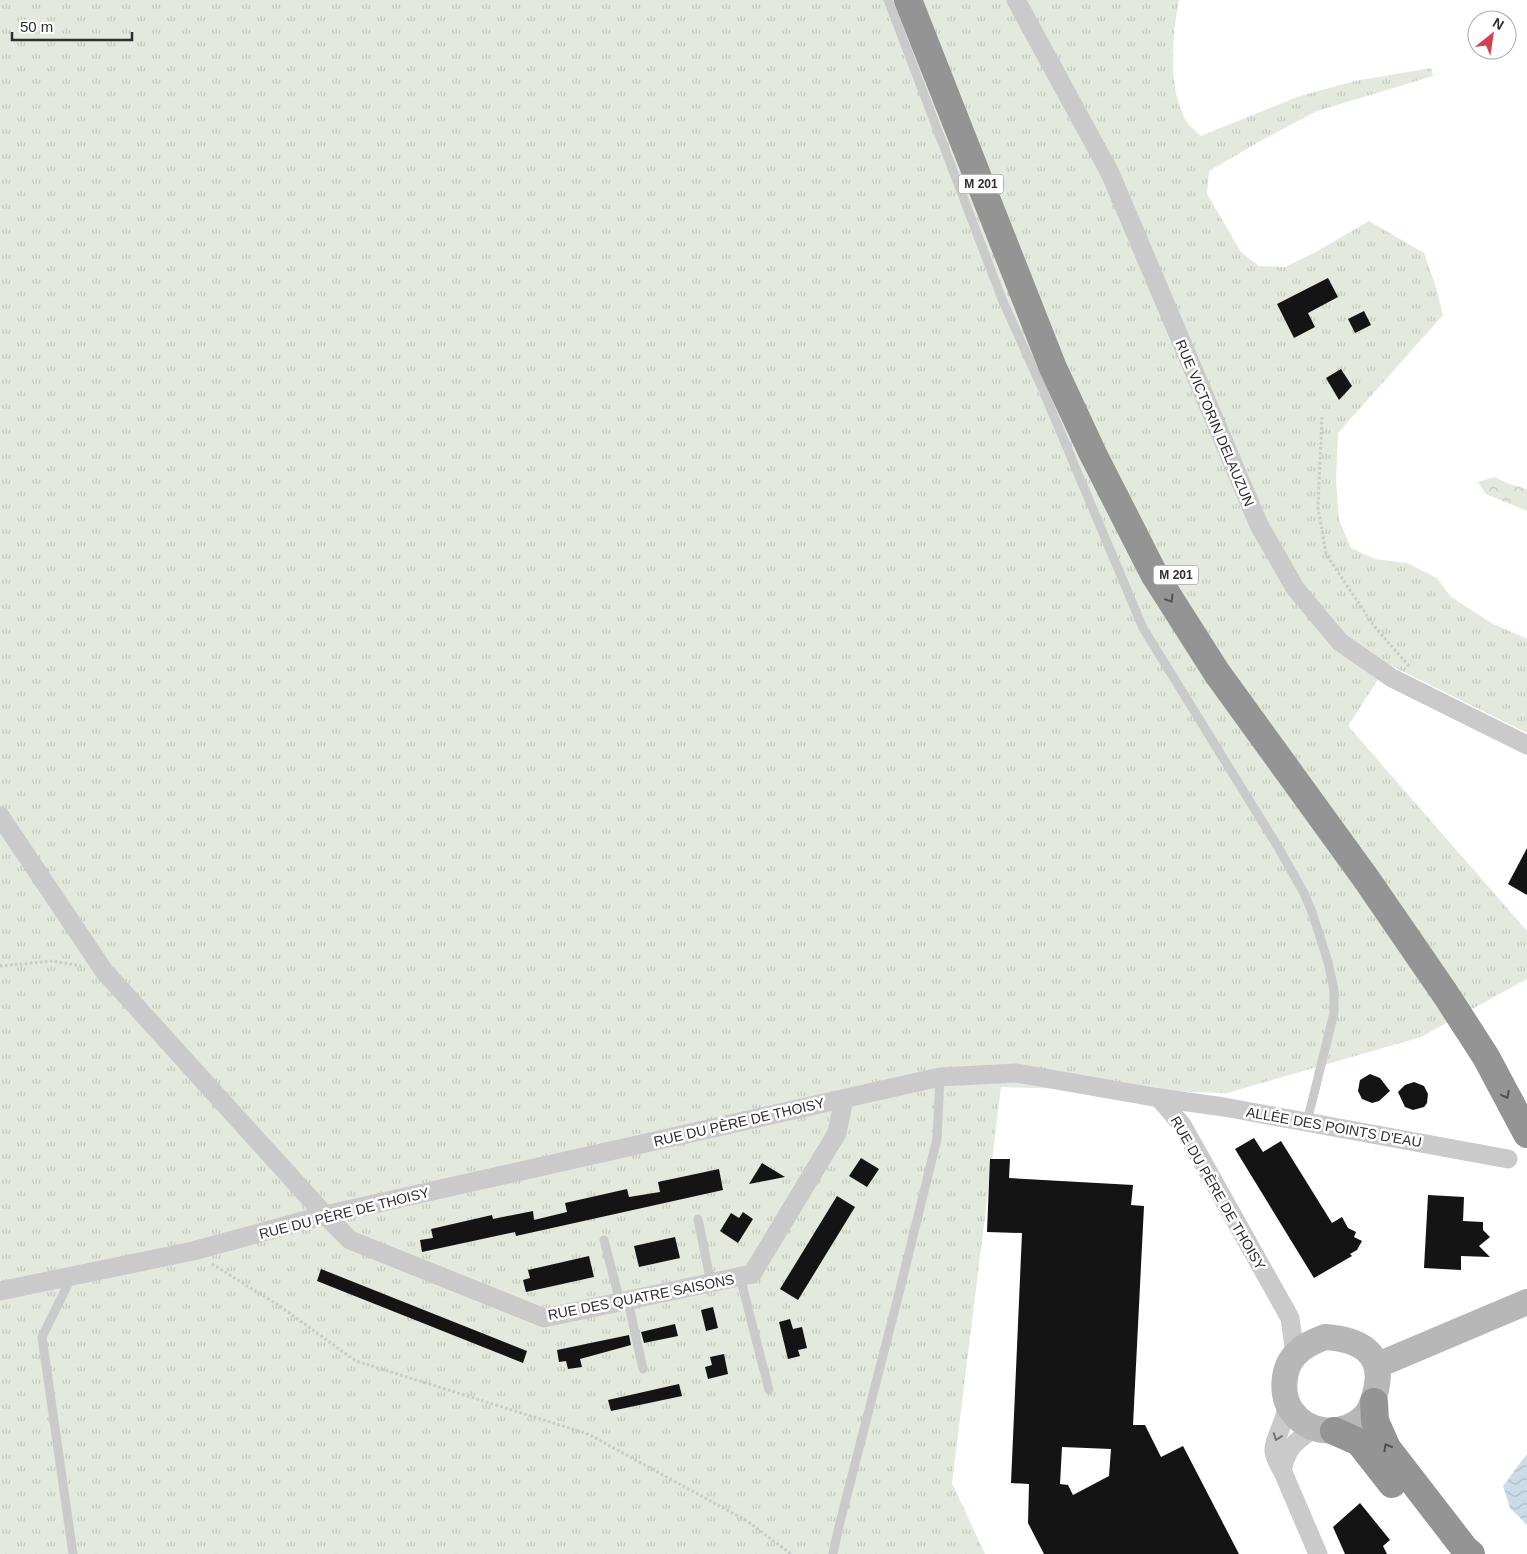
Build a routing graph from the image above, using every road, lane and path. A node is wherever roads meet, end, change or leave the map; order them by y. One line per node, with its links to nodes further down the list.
1 (888, 0): 15 (lane)
2 (908, 0): 16 (highway, M 201, one-way to 16)
3 (922, 0): 12 (highway, M 201)
4 (1016, 0): 7 (street, RUE VICTORIN DELAUZUN)
5 (1322, 417): 6 (path)
6 (1410, 668)
7 (1527, 745)
8 (0, 816): 10 (street, RUE DES QUATRE SAISONS)
9 (0, 966): 10 (path)
10 (104, 970): 18 (street, RUE DES QUATRE SAISONS)
11 (940, 1077): 13 (street, RUE DU PÈRE DE THOISY); 14 (street, RUE DU PÈRE DE THOISY); 40 (lane)
12 (1527, 1096)
13 (1159, 1098): 15 (street, ALLÉE DES POINTS D'EAU); 28 (street, RUE DU PÈRE DE THOISY)
14 (844, 1099): 18 (street, RUE DU PÈRE DE THOISY); 23 (street, RUE DES QUATRE SAISONS)
15 (1308, 1122): 17 (street, ALLÉE DES POINTS D'EAU)
16 (1527, 1134)
17 (1508, 1158)
18 (325, 1215): 21 (street, RUE DU PÈRE DE THOISY); 26 (street, RUE DES QUATRE SAISONS)
19 (698, 1219): 24 (lane)
20 (604, 1240): 26 (lane)
21 (193, 1251): 22 (street, RUE DU PÈRE DE THOISY); 39 (path)
22 (72, 1275): 25 (street, RUE DU PÈRE DE THOISY); 38 (lane)
23 (740, 1277): 24 (street, RUE DES QUATRE SAISONS); 33 (lane)
24 (711, 1284): 26 (street, RUE DES QUATRE SAISONS)
25 (0, 1291)
26 (624, 1302): 32 (lane)
27 (1527, 1302): 31 (main road)
28 (1290, 1318): 29 (street); 30 (street, RUE DU PÈRE DE THOISY)
29 (1326, 1337): 30 (main road); 31 (main road)
30 (1295, 1354): 35 (main road, RUE DU PÈRE DE THOISY)
31 (1378, 1365): 34 (main road)
32 (643, 1369)
33 (769, 1390)
34 (1374, 1402): 36 (main road); 43 (highway, one-way to 34)
35 (1287, 1404): 36 (main road); 37 (street, one-way to 37)
36 (1324, 1430): 37 (street); 42 (highway)
37 (1282, 1470): 41 (street)
38 (73, 1554)
39 (791, 1554)
40 (833, 1554)
41 (1318, 1554)
42 (1447, 1554)
43 (1471, 1554)

